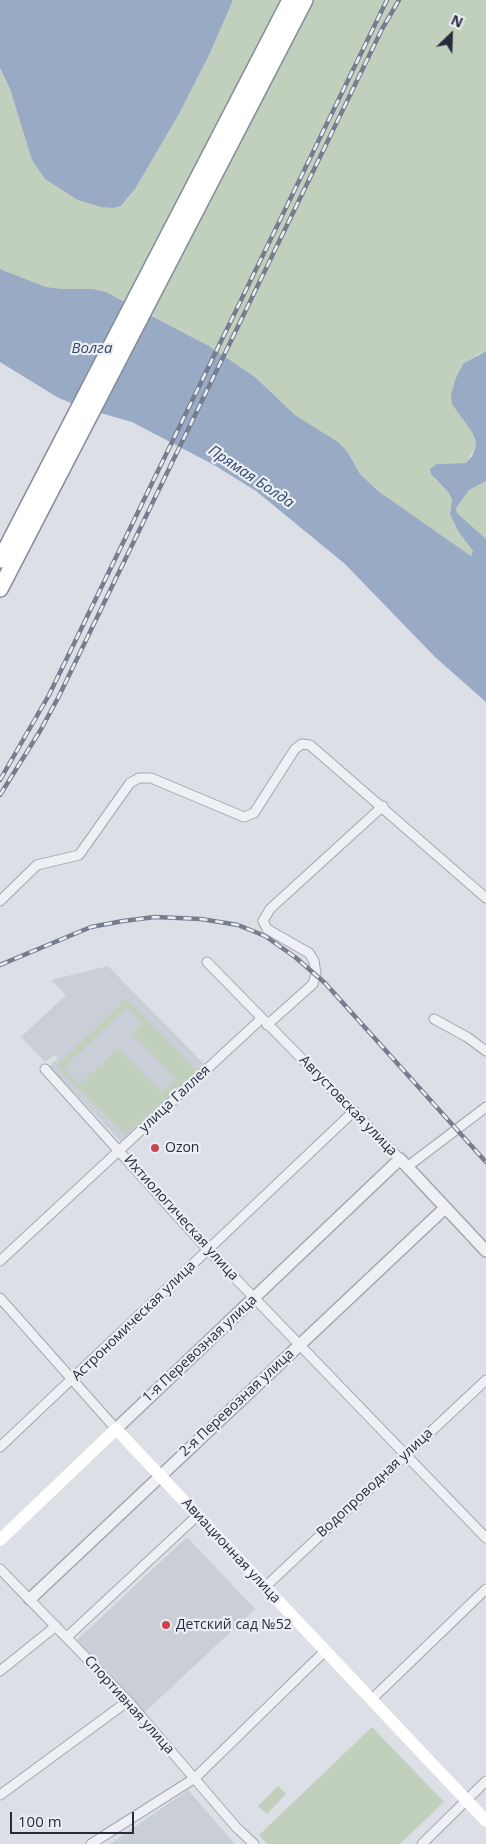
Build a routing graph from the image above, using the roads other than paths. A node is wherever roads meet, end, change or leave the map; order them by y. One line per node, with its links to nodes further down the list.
1 (290, 0): 3 (highway)
2 (305, 0): 3 (highway)
3 (167, 250): 4 (highway)
4 (31, 512): 5 (highway); 6 (highway)
5 (0, 560)
6 (0, 589)
7 (383, 806): 8 (street); 9 (street); 12 (street, улица Галлея)
8 (486, 898)
9 (0, 901)
10 (207, 962): 12 (street, Августовская улица)
11 (434, 1019): 13 (street)
12 (264, 1022): 16 (street, Августовская улица); 17 (street, улица Галлея)
13 (486, 1051)
14 (45, 1070): 17 (street, Ихтиологическая улица)
15 (486, 1107): 18 (street)
16 (354, 1110): 18 (street, Августовская улица); 20 (street, Астрономическая улица)
17 (119, 1150): 20 (street, Ихтиологическая улица); 22 (street, улица Галлея)
18 (404, 1163): 19 (street, Августовская улица); 24 (street, 1-я Перевозная улица)
19 (445, 1208): 21 (street, Августовская улица); 25 (street, 2-я Перевозная улица)
20 (208, 1250): 24 (street, Ихтиологическая улица); 26 (street, Астрономическая улица)
21 (486, 1251)
22 (0, 1261)
23 (0, 1298): 26 (street, Авиационная улица)
24 (254, 1298): 25 (street, Ихтиологическая улица); 28 (street, 1-я Перевозная улица)
25 (300, 1345): 30 (street, Ихтиологическая улица); 31 (street, 2-я Перевозная улица)
26 (72, 1380): 28 (street, Авиационная улица); 29 (street, Астрономическая улица)
27 (486, 1380): 30 (street, Водопроводная улица)
28 (116, 1429): 31 (main road, Авиационная улица); 34 (main road, 1-я Перевозная улица)
29 (0, 1447)
30 (405, 1454): 33 (street, Ихтиологическая улица); 36 (street, Водопроводная улица)
31 (161, 1476): 32 (main road, Авиационная улица); 38 (street, 2-я Перевозная улица)
32 (198, 1515): 36 (main road, Авиационная улица); 40 (street)
33 (486, 1538)
34 (0, 1540)
35 (0, 1569): 38 (street, Спортивная улица)
36 (265, 1587): 41 (main road, Авиационная улица)
37 (486, 1589): 43 (street)
38 (30, 1599): 39 (street, Спортивная улица)
39 (56, 1626): 40 (street, Спортивная улица); 42 (street)
40 (67, 1637): 44 (street, Спортивная улица)
41 (325, 1651): 43 (main road, Авиационная улица); 45 (street)
42 (0, 1671)
43 (371, 1700): 48 (main road, Авиационная улица)
44 (128, 1701): 45 (street, Спортивная улица); 47 (street)
45 (194, 1778): 50 (street); 51 (street, Спортивная улица)
46 (486, 1781): 48 (street)
47 (0, 1795)
48 (466, 1800): 49 (main road, Авиационная улица); 52 (street)
49 (486, 1821)
50 (91, 1844)
51 (254, 1844)
52 (422, 1844)

